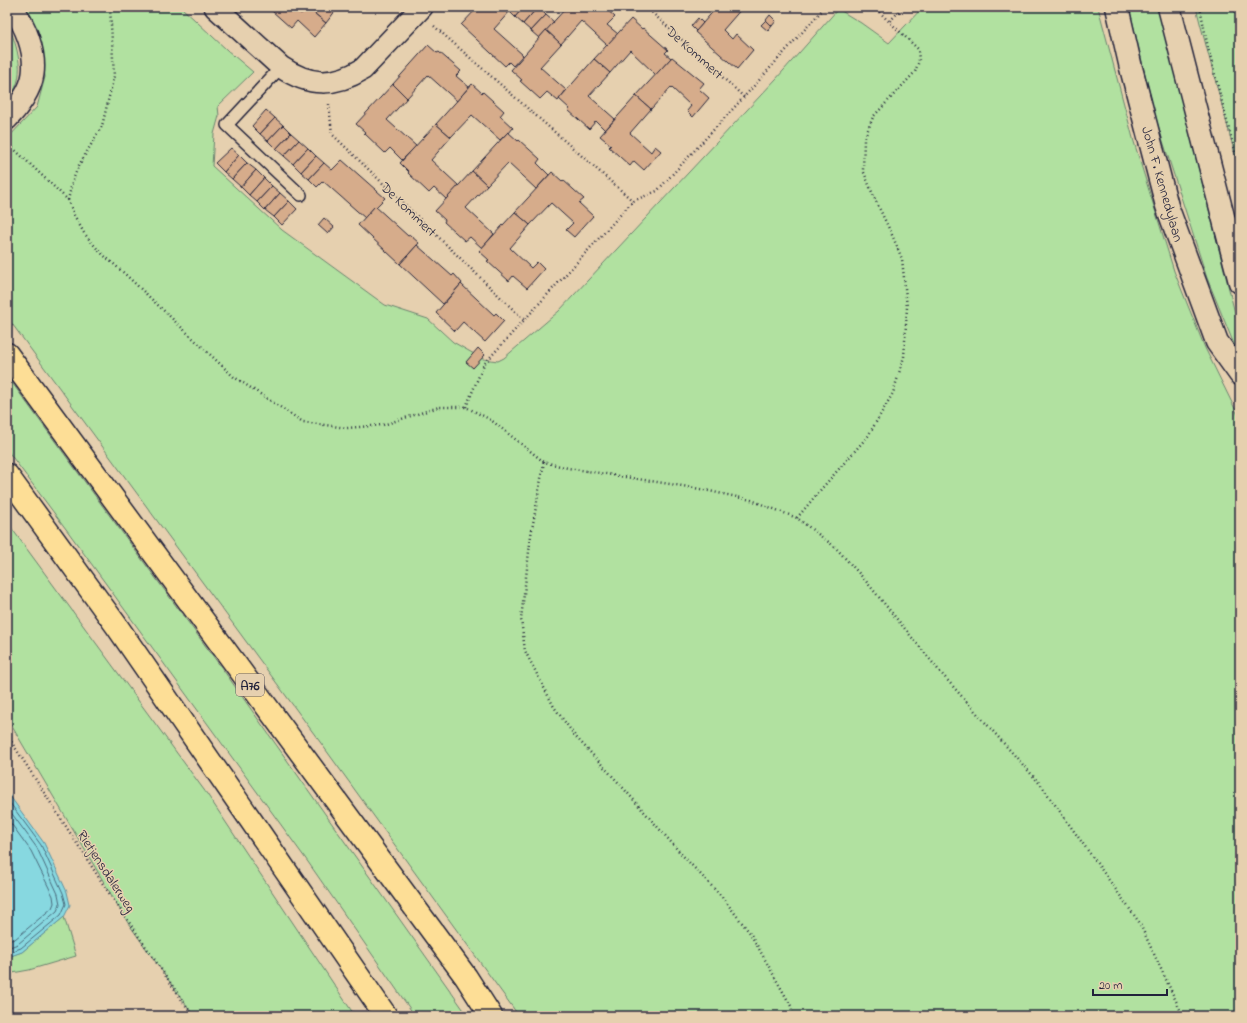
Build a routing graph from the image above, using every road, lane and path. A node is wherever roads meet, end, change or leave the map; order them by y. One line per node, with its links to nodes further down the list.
1 (12, 7): 16 (street)
2 (110, 7): 20 (path)
3 (215, 7): 13 (street)
4 (646, 7): 15 (path, De Kommert)
5 (825, 7): 15 (path)
6 (874, 7): 12 (path)
7 (903, 7): 12 (path)
8 (1117, 7): 25 (street, John F. Kennedylaan)
9 (1169, 7): 22 (street)
10 (1200, 7): 18 (path)
11 (420, 10): 14 (street); 21 (path)
12 (890, 21): 29 (path)
13 (281, 67): 14 (street); 19 (lane)
14 (328, 82): 23 (path, De Kommert)
15 (744, 97): 21 (path)
16 (7, 119)
17 (7, 141): 20 (path)
18 (1240, 171)
19 (301, 195)
20 (68, 200): 26 (path)
21 (634, 201): 23 (path)
22 (1240, 282)
23 (524, 320): 26 (path)
24 (7, 354): 33 (highway, A76)
25 (1240, 374)
26 (466, 407): 27 (path)
27 (544, 462): 29 (path); 34 (path)
28 (7, 475): 32 (highway)
29 (797, 518): 35 (path)
30 (7, 735): 31 (path, Rietjensdalerweg)
31 (193, 1016)
32 (386, 1016)
33 (491, 1016)
34 (793, 1016)
35 (1183, 1016)

